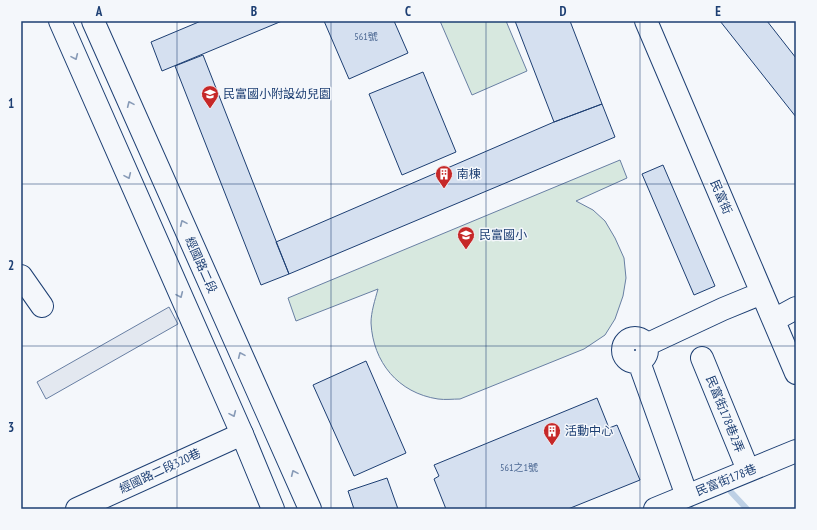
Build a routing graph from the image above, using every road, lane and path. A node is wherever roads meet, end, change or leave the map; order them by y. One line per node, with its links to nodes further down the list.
1 (60, 21): 11 (main road, one-way to 11)
2 (93, 21): 18 (main road, 經國路二段, one-way to 2)
3 (646, 21): 5 (main road, 民富街)
4 (21, 276): 6 (main road)
5 (762, 293): 8 (main road, 民富街); 14 (main road)
6 (42, 306)
7 (796, 308): 8 (main road)
8 (774, 320): 10 (main road, 民富街)
9 (702, 358): 13 (main road, 民富街178巷2弄)
10 (796, 373)
11 (242, 434): 15 (main road, 經國路二段320巷); 17 (main road)
12 (796, 450): 13 (main road, 民富街178巷)
13 (748, 470): 14 (main road, 民富街178巷)
14 (687, 496): 16 (main road, 民富街178巷)
15 (88, 507)
16 (660, 508)
17 (273, 509)
18 (310, 509)

